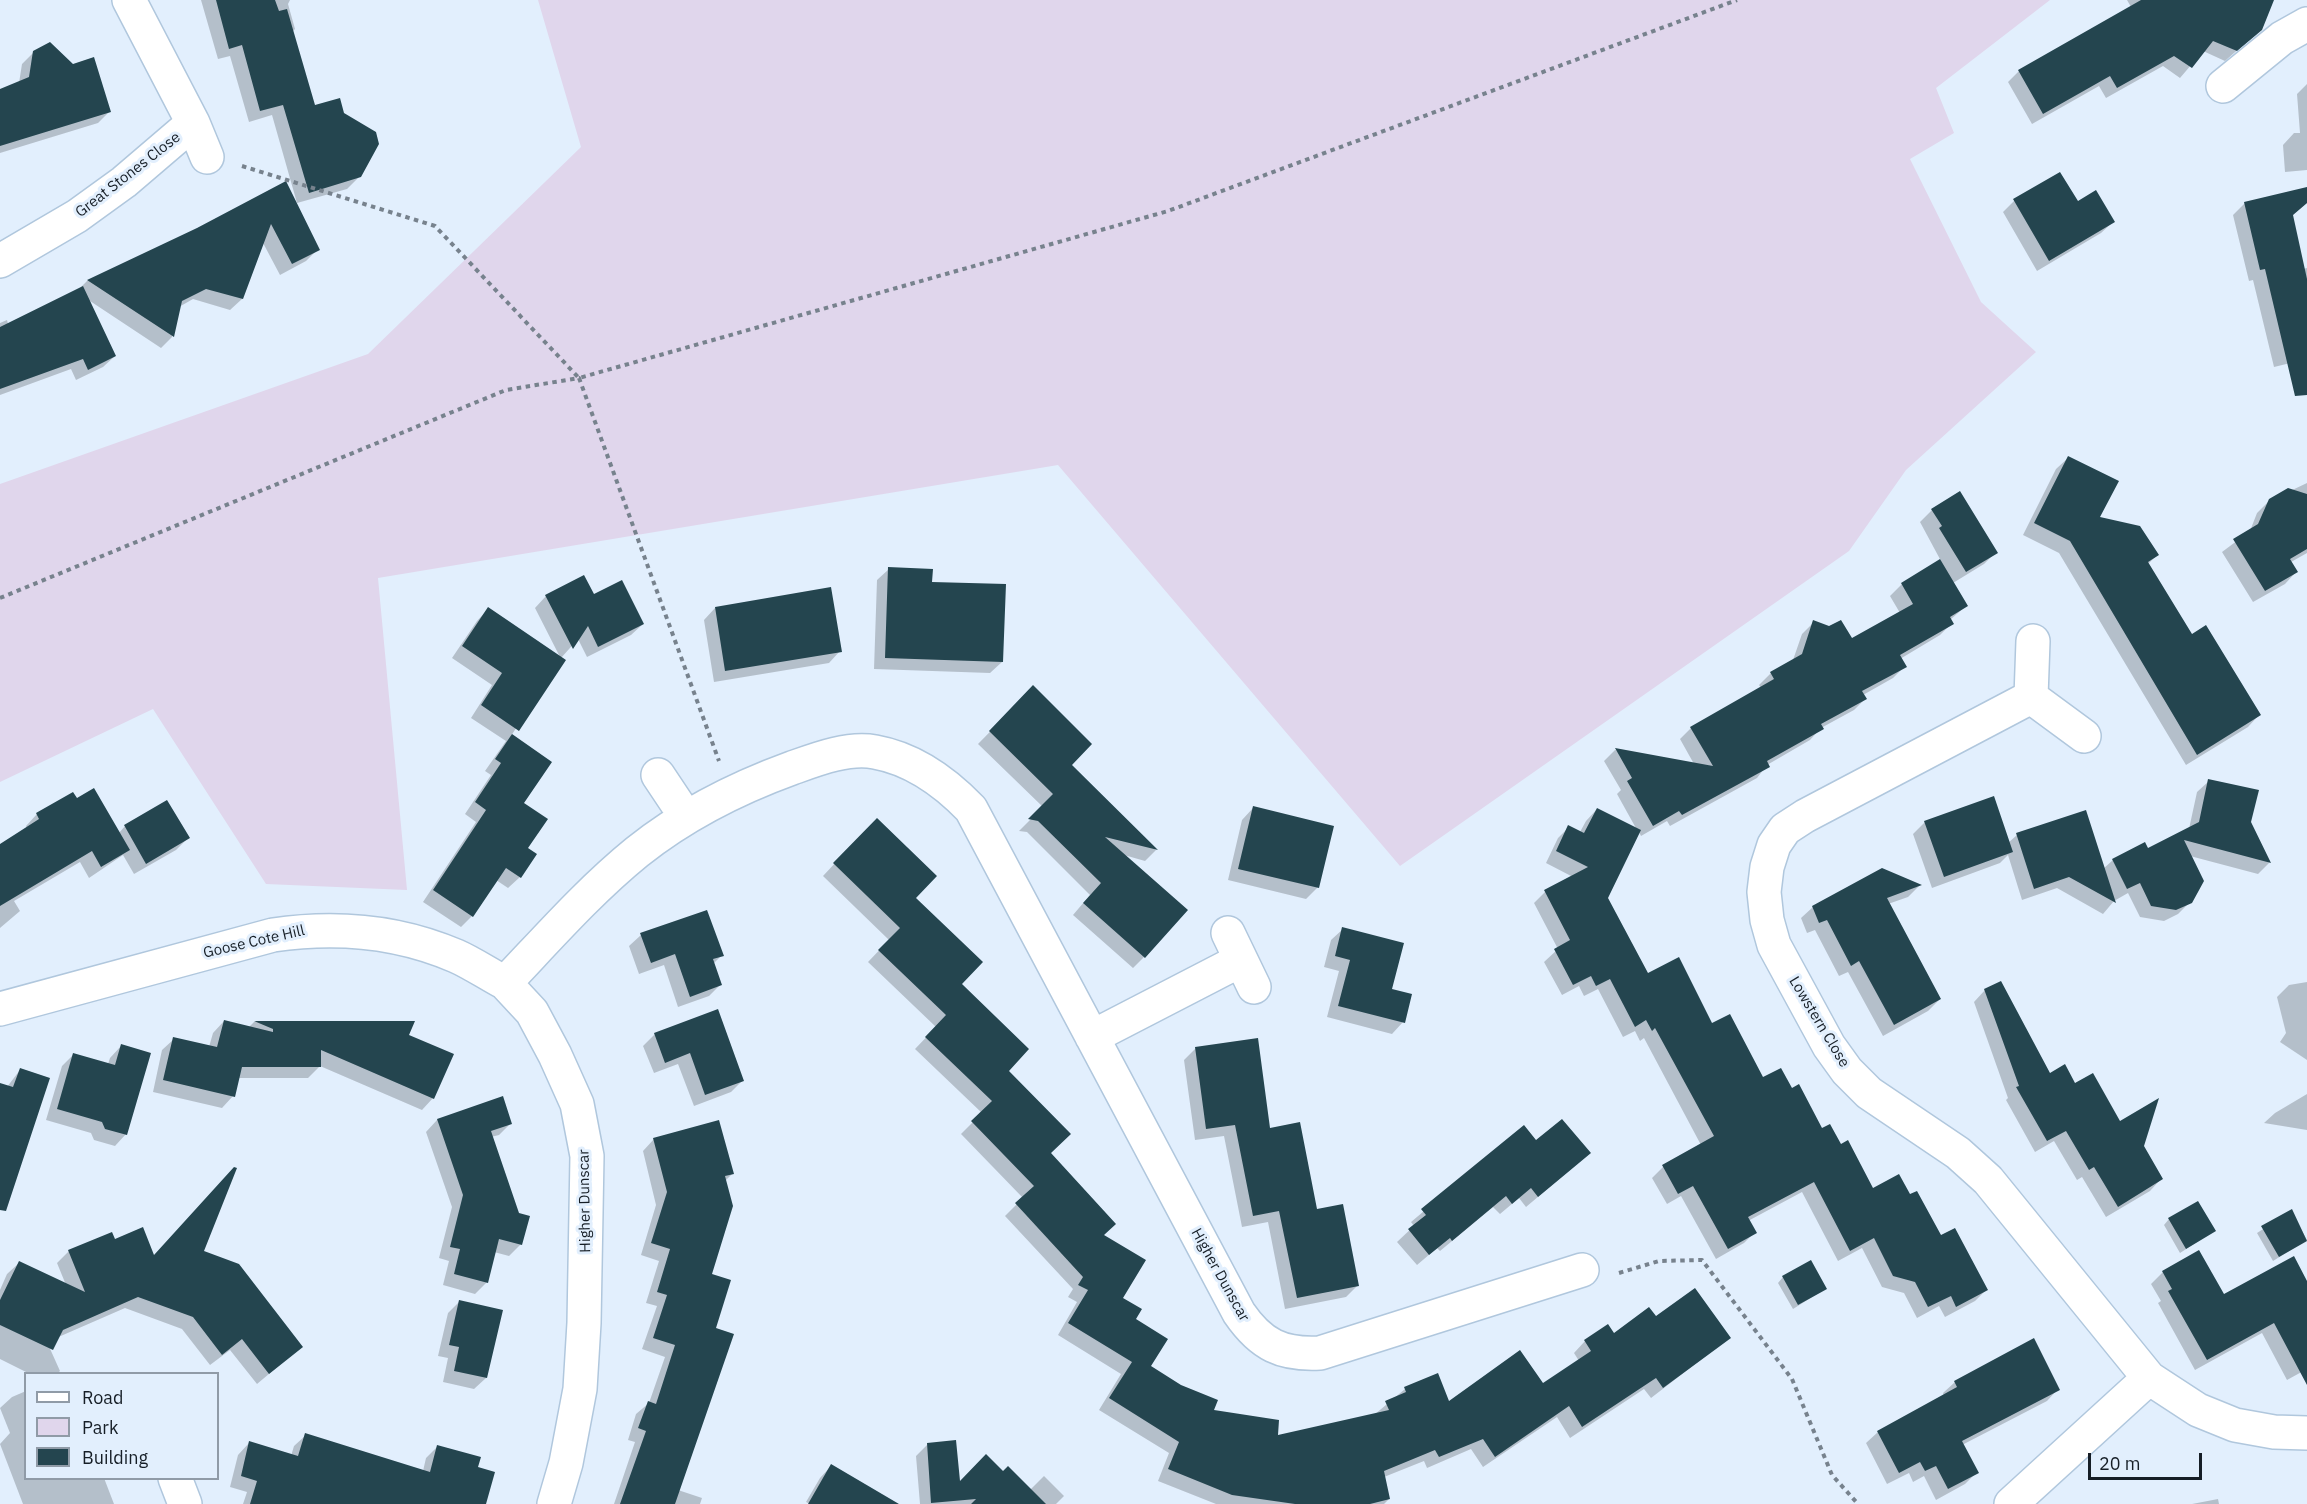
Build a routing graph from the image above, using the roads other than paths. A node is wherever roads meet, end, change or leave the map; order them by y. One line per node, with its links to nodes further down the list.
1 (129, 0): 4 (street, Great Stones Close)
2 (2307, 24): 3 (street)
3 (2223, 86)
4 (193, 123): 5 (street, Great Stones Close); 6 (street, Great Stones Close)
5 (207, 157)
6 (0, 261)
7 (2033, 641): 8 (street)
8 (2031, 697): 9 (street); 17 (street, Lowstern Close)
9 (2084, 736)
10 (658, 775): 11 (street)
11 (686, 817): 13 (street, Higher Dunscar); 15 (street, Higher Dunscar)
12 (1241, 960): 15 (street)
13 (505, 983): 14 (street, Goose Cote Hill); 21 (street, Higher Dunscar)
14 (0, 1009)
15 (1092, 1037): 16 (street, Higher Dunscar)
16 (1582, 1270)
17 (2149, 1378): 18 (street, Lowstern Close); 22 (street)
18 (2307, 1433)
19 (175, 1480): 20 (street)
20 (185, 1504)
21 (554, 1504)
22 (2011, 1504)

